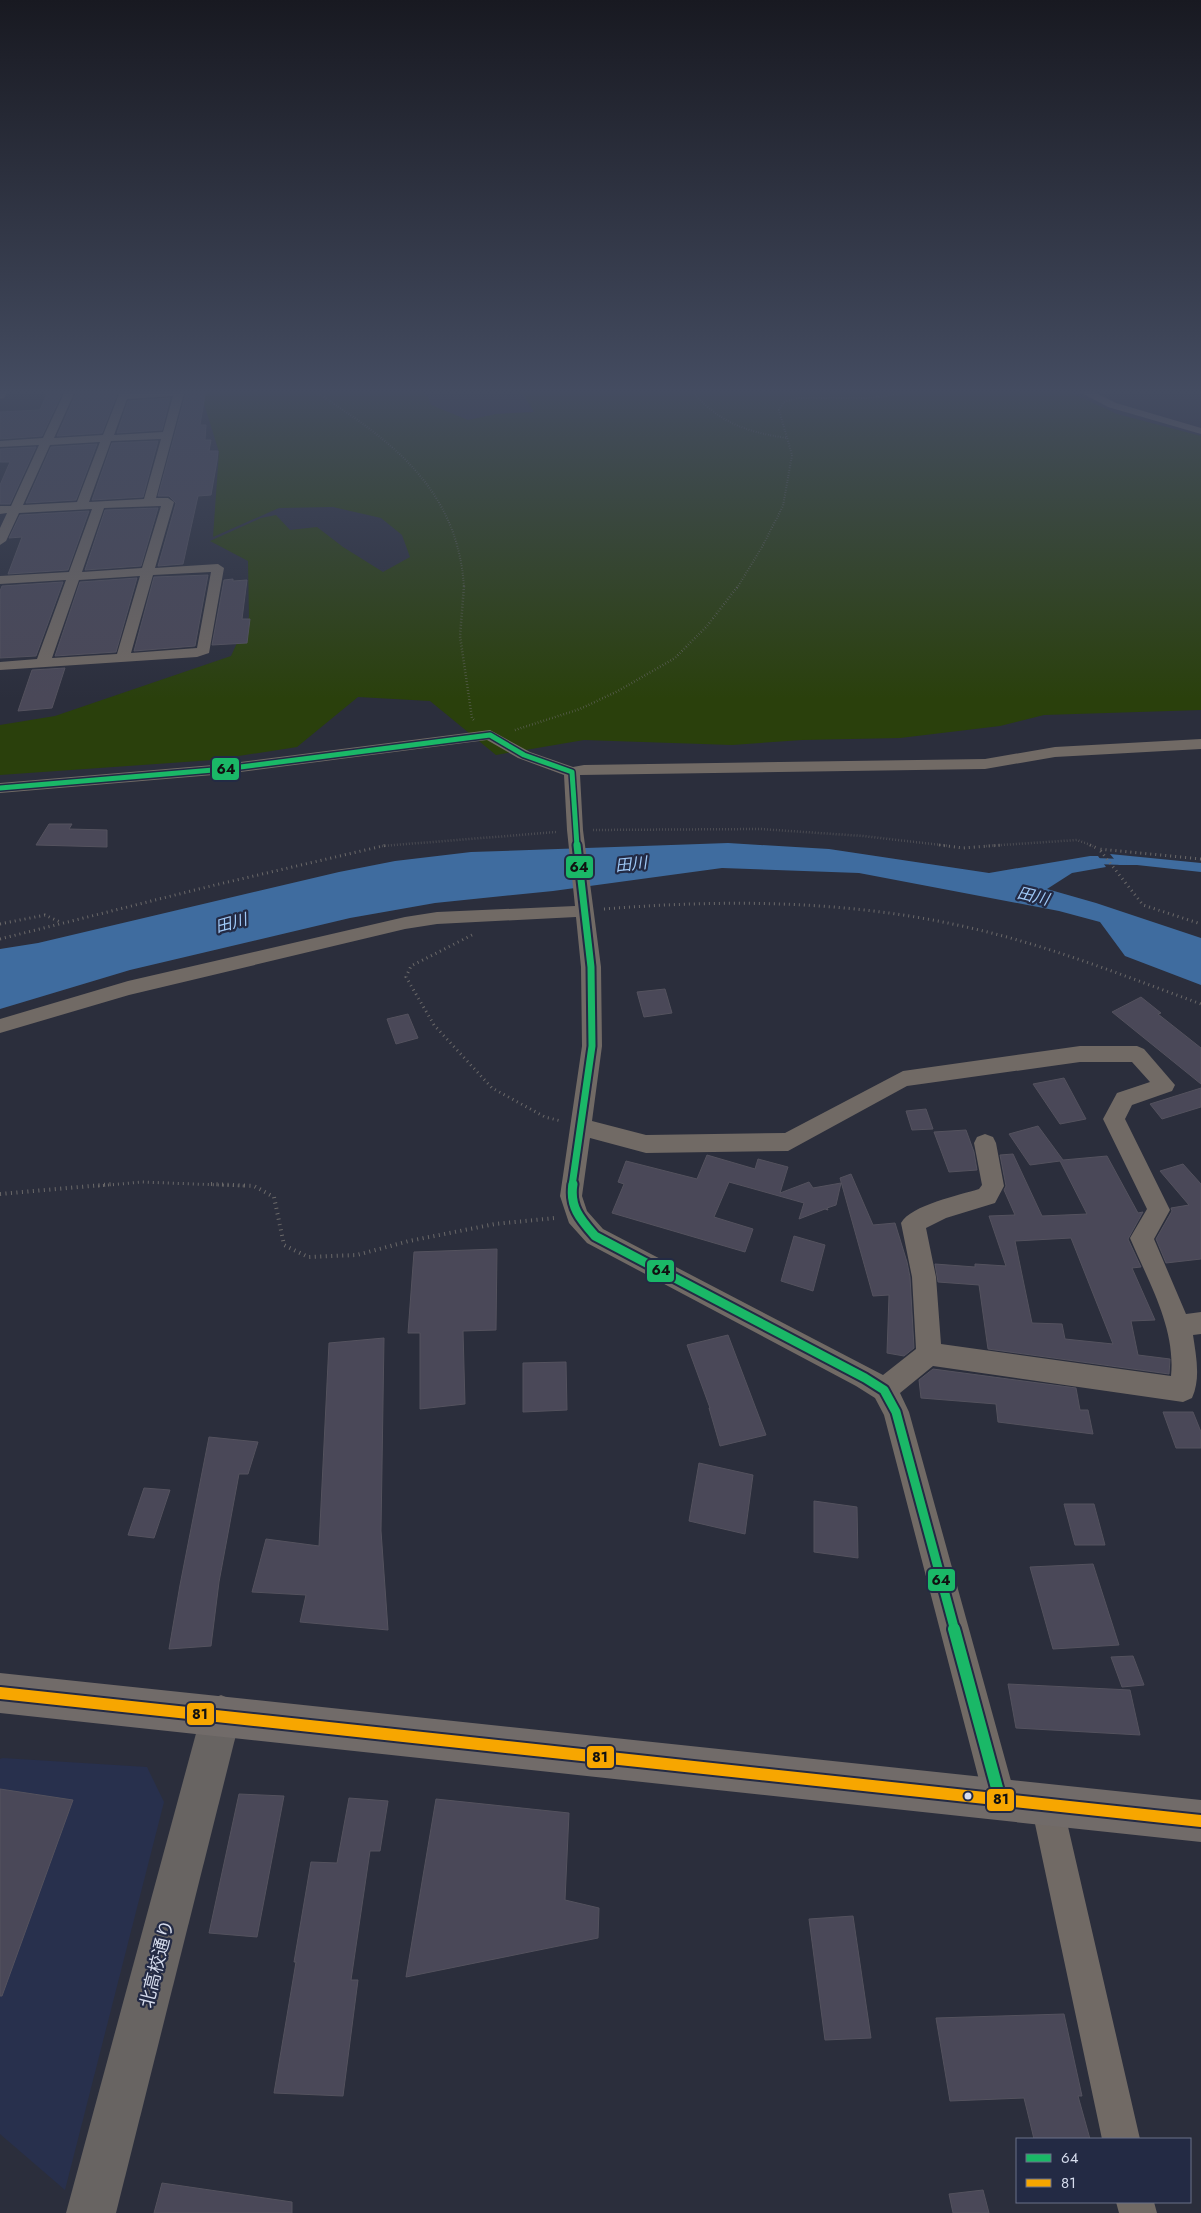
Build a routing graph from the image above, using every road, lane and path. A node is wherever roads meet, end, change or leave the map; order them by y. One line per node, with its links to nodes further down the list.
1 (22, 492): 9 (street)
2 (86, 492): 8 (street)
3 (152, 492): 6 (street)
4 (434, 492): 18 (path)
5 (786, 492): 18 (path)
6 (149, 502): 7 (street); 12 (street)
7 (99, 505): 8 (street); 13 (street)
8 (81, 506): 9 (street)
9 (14, 509): 10 (street); 11 (street)
10 (0, 510)
11 (0, 541)
12 (148, 572): 13 (street); 15 (street); 15 (street)
13 (75, 576): 14 (street); 16 (street)
14 (0, 580)
15 (123, 658): 16 (street)
16 (43, 663): 17 (street)
17 (0, 666)
18 (490, 735): 20 (street); 21 (street)
19 (1201, 744): 20 (street)
20 (572, 772): 22 (street)
21 (0, 788)
22 (575, 830): 23 (path); 25 (street); 27 (path)
23 (1099, 849): 24 (path); 29 (path)
24 (1201, 859)
25 (585, 909): 26 (street); 31 (path); 33 (street)
26 (516, 914): 32 (street); 33 (path)
27 (61, 922): 28 (path); 30 (path)
28 (0, 924)
29 (1201, 924)
30 (0, 939)
31 (1201, 1004)
32 (0, 1026)
33 (581, 1126): 36 (street); 37 (street)
34 (985, 1143): 38 (street)
35 (0, 1194): 36 (path)
36 (577, 1216): 39 (street)
37 (1190, 1324): 38 (street)
38 (930, 1354): 39 (street)
39 (884, 1390): 42 (street)
40 (0, 1693): 41 (main road)
41 (221, 1715): 42 (main road); 46 (street, 北高校通り)
42 (1000, 1799): 43 (main road)
43 (1047, 1805): 44 (main road); 45 (street)
44 (1201, 1821)
45 (1121, 2138)
46 (91, 2213)

